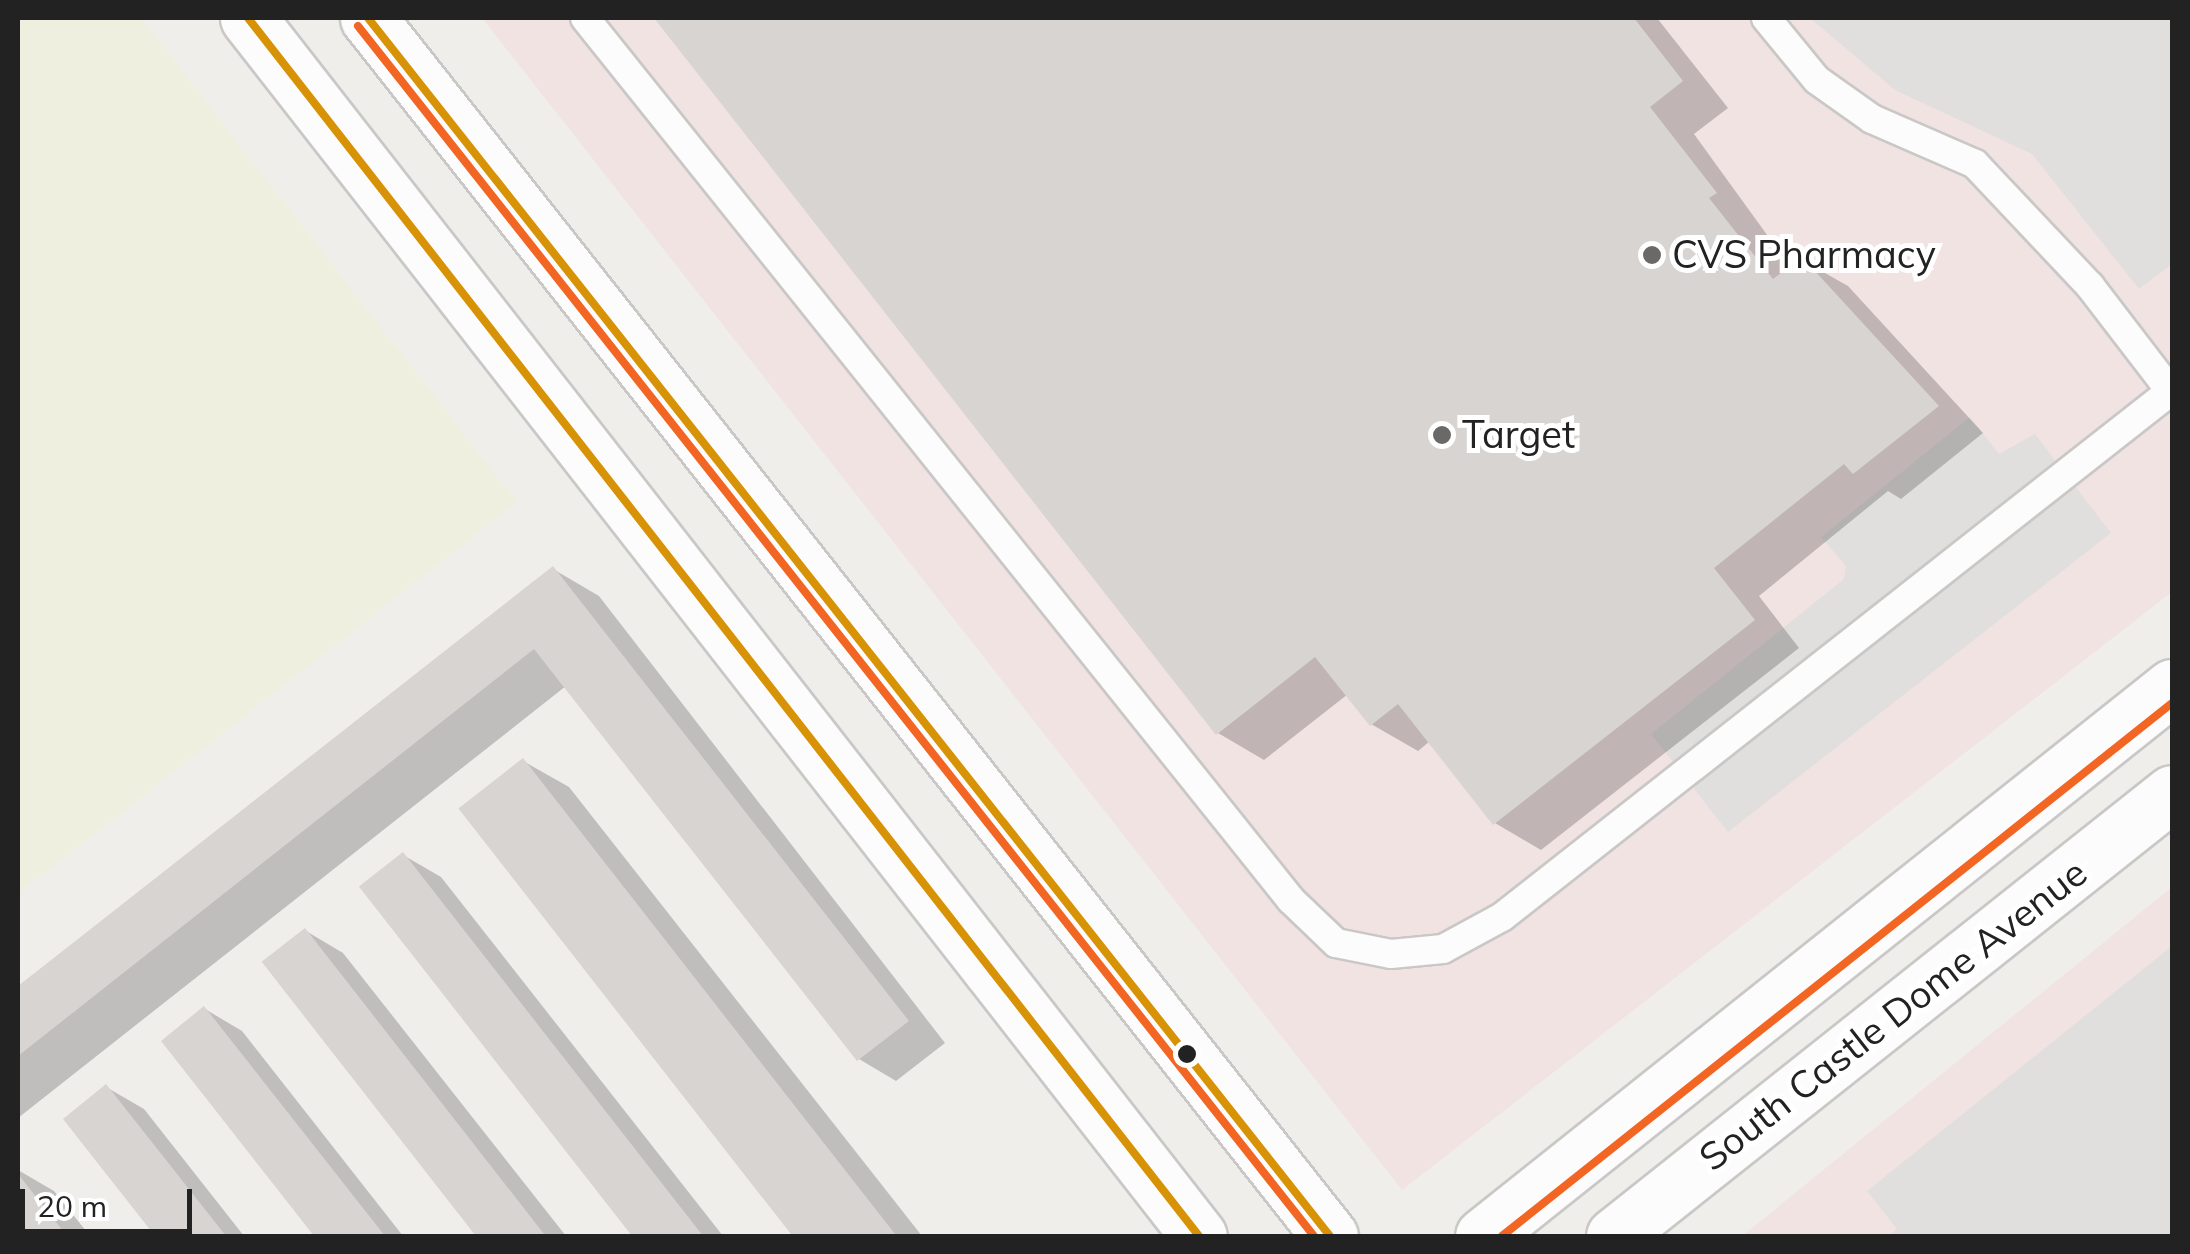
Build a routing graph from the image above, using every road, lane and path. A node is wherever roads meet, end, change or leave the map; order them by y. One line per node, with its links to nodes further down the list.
1 (248, 18): 8 (street)
2 (368, 18): 9 (street)
3 (585, 18): 5 (lane)
4 (1766, 18): 5 (lane)
5 (2172, 392)
6 (2172, 687): 10 (street)
7 (2172, 793): 11 (street, South Castle Dome Avenue)
8 (1199, 1236)
9 (1330, 1236)
10 (1482, 1236)
11 (1614, 1236)

